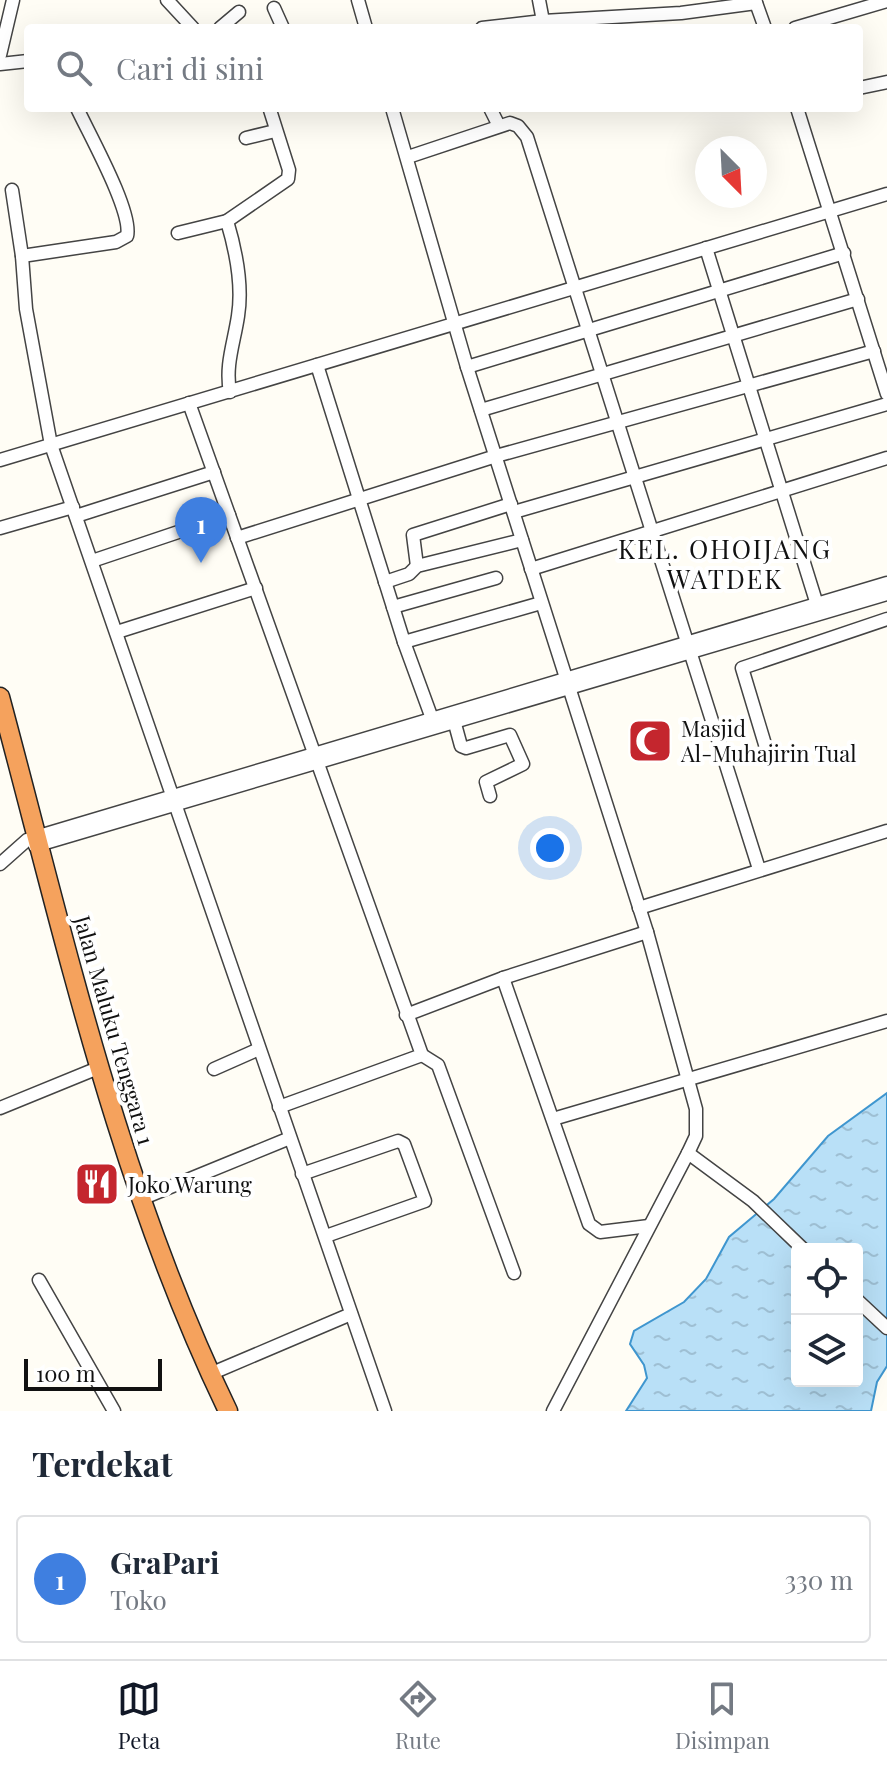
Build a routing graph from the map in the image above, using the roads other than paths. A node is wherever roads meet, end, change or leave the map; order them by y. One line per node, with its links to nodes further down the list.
1 (13, 0): 17 (street)
2 (167, 0): 10 (street)
3 (358, 0): 13 (street)
4 (539, 0): 9 (street)
5 (887, 1): 16 (street)
6 (755, 2): 9 (street); 15 (street)
7 (274, 8): 12 (street)
8 (239, 12): 11 (street)
9 (543, 21): 14 (street)
10 (189, 24)
11 (225, 24)
12 (281, 24)
13 (365, 24)
14 (517, 24)
15 (763, 24)
16 (809, 24)
17 (0, 55)
18 (24, 61): 19 (street)
19 (0, 64)
20 (887, 82): 21 (street)
21 (863, 87)
22 (79, 112): 38 (street)
23 (270, 112): 28 (street)
24 (393, 112): 30 (street)
25 (492, 112): 27 (street)
26 (798, 112): 33 (street)
27 (499, 126): 30 (street); 39 (street)
28 (275, 131): 29 (street); 34 (street)
29 (246, 138)
30 (408, 157): 42 (street)
31 (12, 190): 38 (street)
32 (887, 194): 33 (street)
33 (830, 212): 36 (street); 37 (street)
34 (227, 221): 35 (street); 50 (street)
35 (178, 233)
36 (706, 248): 39 (street); 40 (street)
37 (844, 253): 40 (street); 41 (street)
38 (22, 256): 57 (street)
39 (576, 286): 42 (street); 43 (street)
40 (721, 289): 43 (street); 44 (street)
41 (858, 299): 44 (street); 45 (street)
42 (455, 325): 46 (street); 47 (street)
43 (589, 328): 47 (street); 48 (street)
44 (734, 336): 48 (street); 49 (street)
45 (874, 351): 49 (street); 51 (street)
46 (317, 365): 50 (street); 64 (street)
47 (467, 367): 54 (street)
48 (603, 374): 54 (street); 55 (street)
49 (751, 385): 55 (street); 56 (street)
50 (230, 392): 52 (street)
51 (887, 394)
52 (189, 403): 57 (street); 61 (street)
53 (887, 404): 56 (street)
54 (481, 410): 58 (street)
55 (619, 422): 58 (street); 62 (street)
56 (767, 439): 62 (street); 63 (street)
57 (51, 445): 60 (street); 66 (street)
58 (496, 456): 64 (street); 65 (street)
59 (887, 458): 63 (street)
60 (0, 460)
61 (214, 472): 66 (street); 67 (street)
62 (635, 476): 65 (street); 69 (street)
63 (782, 489): 69 (street); 83 (street)
64 (358, 498): 70 (street); 76 (street)
65 (512, 508): 71 (street); 73 (street)
66 (74, 512): 68 (street); 72 (street)
67 (229, 515): 70 (street); 72 (street)
68 (0, 528)
69 (653, 530): 74 (street); 88 (street)
70 (237, 538): 78 (street)
71 (522, 540): 73 (street); 74 (street)
72 (92, 561): 86 (street)
73 (417, 566): 76 (street)
74 (531, 569): 80 (street)
75 (496, 578): 82 (street)
76 (385, 582): 82 (street)
77 (887, 583): 83 (street)
78 (256, 588): 86 (street); 96 (street)
79 (887, 594): 81 (street)
80 (541, 603): 87 (street); 89 (street)
81 (846, 606): 83 (street); 85 (street)
82 (393, 607): 87 (street)
83 (819, 609): 88 (street)
84 (887, 619): 85 (street)
85 (852, 631): 95 (street)
86 (117, 632): 98 (street)
87 (404, 642): 92 (street)
88 (688, 648): 89 (street); 90 (street); 102 (street)
89 (564, 677): 90 (street); 92 (street)
90 (569, 690): 93 (street); 103 (street)
91 (0, 697): 100 (highway, Jalan Maluku Tenggara 1)
92 (434, 724): 93 (street); 96 (street)
93 (455, 724): 97 (street)
94 (0, 738): 100 (highway, Jalan Maluku Tenggara 1)
95 (767, 751)
96 (314, 758): 98 (street); 106 (street)
97 (490, 796)
98 (173, 801): 100 (street); 108 (street)
99 (887, 831): 102 (street)
100 (31, 843): 101 (street); 110 (highway, Jalan Maluku Tenggara 1)
101 (0, 864)
102 (759, 869): 103 (street)
103 (639, 908): 104 (street)
104 (647, 932): 105 (street); 112 (street)
105 (503, 978): 106 (street); 115 (street)
106 (406, 1015): 109 (street)
107 (887, 1021): 112 (street)
108 (259, 1049): 111 (street); 113 (street)
109 (422, 1055): 113 (street); 123 (street)
110 (94, 1069): 114 (street); 119 (highway, Jalan Maluku Tenggara 1); 130 (highway, Jalan Maluku Tenggara 1)
111 (214, 1069)
112 (690, 1080): 115 (street); 117 (street)
113 (279, 1107): 116 (street)
114 (0, 1108)
115 (553, 1119): 120 (street)
116 (290, 1138): 118 (street); 119 (street)
117 (688, 1153): 120 (street); 122 (street)
118 (302, 1174): 121 (street); 121 (street)
119 (141, 1199): 128 (highway, Jalan Maluku Tenggara 1)
120 (649, 1226): 133 (street)
121 (326, 1236): 126 (street)
122 (797, 1243)
123 (514, 1273)
124 (39, 1280): 129 (street)
125 (863, 1306): 127 (street)
126 (351, 1314): 128 (street); 132 (street)
127 (887, 1328)
128 (210, 1374): 131 (highway, Jalan Maluku Tenggara 1)
129 (114, 1411)
130 (219, 1411)
131 (228, 1411)
132 (385, 1411)
133 (553, 1411)

